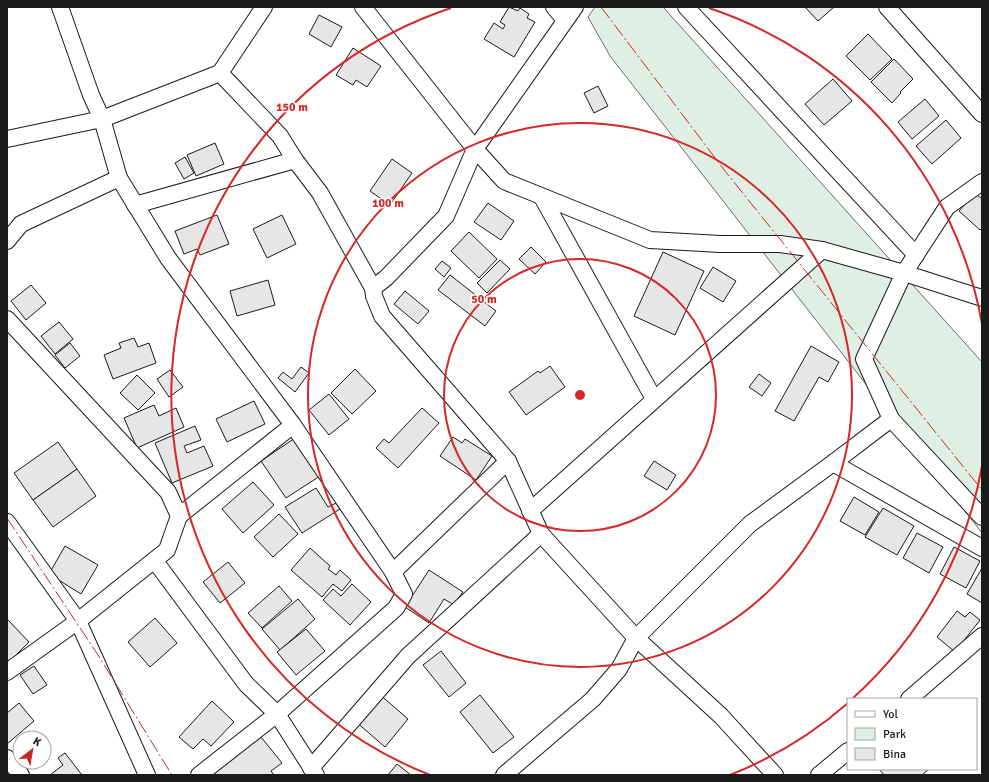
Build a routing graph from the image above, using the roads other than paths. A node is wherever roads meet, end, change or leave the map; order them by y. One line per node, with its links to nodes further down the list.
1 (60, 7): 11 (street)
2 (264, 7): 9 (street)
3 (363, 7): 13 (street)
4 (554, 7): 8 (street)
5 (575, 7): 8 (street)
6 (686, 7): 21 (street)
7 (887, 7): 10 (street)
8 (565, 20): 13 (street)
9 (220, 73): 11 (street); 14 (street)
10 (982, 114)
11 (102, 119): 12 (street); 15 (street)
12 (7, 139)
13 (475, 148): 17 (street); 23 (street)
14 (295, 160): 18 (street); 23 (street)
15 (119, 178): 18 (street); 19 (street)
16 (982, 182): 21 (street)
17 (542, 197): 20 (street); 26 (street)
18 (135, 205): 28 (street)
19 (7, 241)
20 (822, 250): 22 (street); 26 (street)
21 (916, 255): 22 (street)
22 (904, 273): 24 (street); 27 (street)
23 (373, 288): 29 (street)
24 (982, 298)
25 (7, 319): 32 (street)
26 (654, 399): 31 (street)
27 (891, 419): 30 (street); 33 (street)
28 (293, 424): 32 (street); 38 (street)
29 (508, 461): 31 (street); 38 (street)
30 (833, 463): 36 (street); 41 (street)
31 (530, 510): 35 (street)
32 (179, 516): 37 (street)
33 (982, 517)
34 (7, 522): 39 (street)
35 (541, 534): 41 (street); 47 (street)
36 (982, 548)
37 (155, 561): 39 (street); 44 (street)
38 (393, 572): 44 (street)
39 (78, 621): 42 (street); 49 (street)
40 (982, 636): 43 (street)
41 (636, 638): 51 (street); 52 (street)
42 (7, 672)
43 (910, 698)
44 (277, 714): 47 (street); 50 (street)
45 (847, 752): 53 (street)
46 (7, 758): 48 (street)
47 (314, 772)
48 (21, 775)
49 (147, 775)
50 (199, 775)
51 (504, 775)
52 (775, 775)
53 (819, 775)

